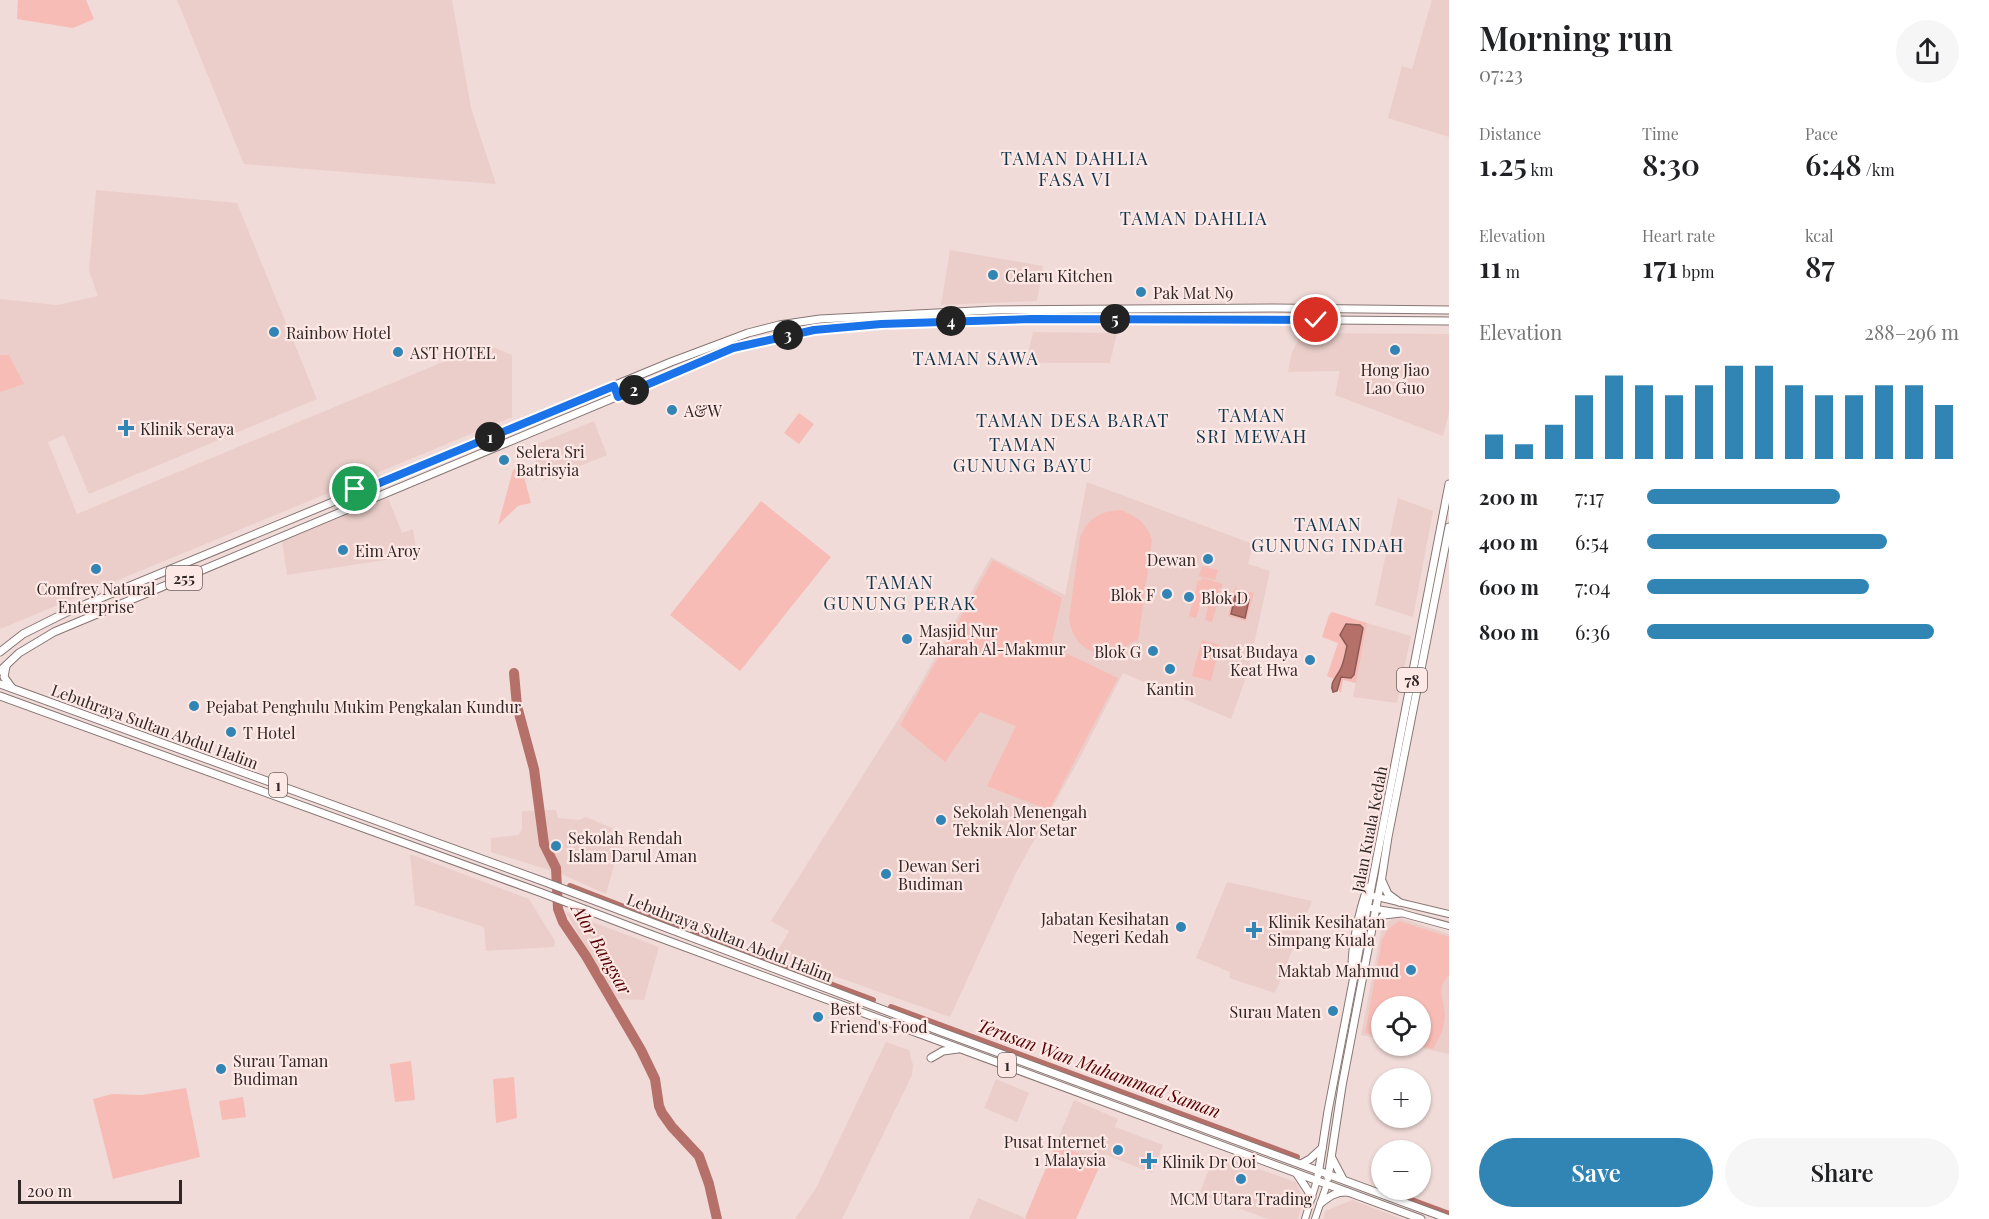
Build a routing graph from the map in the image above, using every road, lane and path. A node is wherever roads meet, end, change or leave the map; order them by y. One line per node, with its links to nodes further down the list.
1 (1449, 310): 3 (main road, 255)
2 (1449, 321): 5 (main road, 255)
3 (626, 380): 4 (main road, 255); 5 (main road)
4 (614, 386): 6 (main road); 9 (main road, 255)
5 (631, 392): 6 (main road, 255)
6 (618, 397): 14 (main road, 255)
7 (365, 479): 9 (main road)
8 (357, 483): 11 (main road)
9 (378, 483): 11 (main road, 255)
10 (1449, 484): 19 (main road, Jalan Kuala Kedah / 78)
11 (348, 496): 13 (main road, 255)
12 (1449, 527): 20 (main road, Jalan Kuala Kedah / 78)
13 (0, 652)
14 (7, 663): 15 (main road, 255); 17 (main road)
15 (0, 671)
16 (0, 684): 17 (main road, Lebuhraya Sultan Abdul Halim / 1)
17 (12, 688): 35 (main road, Lebuhraya Sultan Abdul Halim / 1)
18 (0, 696): 31 (main road, Lebuhraya Sultan Abdul Halim / 1)
19 (1373, 876): 21 (main road, Jalan Kuala Kedah / 78); 30 (main road)
20 (1382, 876): 22 (main road, Jalan Kuala Kedah / 78); 23 (main road)
21 (1370, 896): 22 (main road); 24 (main road, Jalan Kuala Kedah / 78)
22 (1378, 898): 23 (main road); 25 (main road, Jalan Kuala Kedah / 78)
23 (1399, 902): 27 (main road)
24 (1368, 907): 25 (main road); 30 (main road, Jalan Kuala Kedah / 78)
25 (1376, 909): 26 (main road); 29 (main road, Jalan Kuala Kedah / 78)
26 (1401, 913): 28 (main road); 29 (main road)
27 (1449, 914)
28 (1449, 926)
29 (1373, 928): 34 (main road, Jalan Kuala Kedah / 78)
30 (1354, 979): 33 (main road, Jalan Kuala Kedah / 78)
31 (961, 1049): 32 (main road); 37 (main road, Lebuhraya Sultan Abdul Halim / 1)
32 (932, 1058)
33 (1322, 1148): 35 (main road); 36 (main road, Jalan Kuala Kedah / 78)
34 (1331, 1155): 38 (main road, Jalan Kuala Kedah / 78); 39 (main road)
35 (1301, 1164): 36 (main road, Lebuhraya Sultan Abdul Halim / 1)
36 (1319, 1171): 38 (main road, Lebuhraya Sultan Abdul Halim / 1); 40 (main road, Jalan Kuala Kedah / 78)
37 (1295, 1173): 40 (main road, Lebuhraya Sultan Abdul Halim / 1); 43 (main road)
38 (1329, 1174): 39 (main road, Lebuhraya Sultan Abdul Halim / 1); 41 (main road, Jalan Kuala Kedah / 78)
39 (1343, 1179): 48 (main road, Lebuhraya Sultan Abdul Halim / 1)
40 (1317, 1180): 41 (main road, Lebuhraya Sultan Abdul Halim / 1); 43 (main road)
41 (1327, 1184): 42 (main road, Lebuhraya Sultan Abdul Halim / 1); 44 (main road)
42 (1349, 1192): 44 (main road); 47 (main road, Lebuhraya Sultan Abdul Halim / 1)
43 (1312, 1197): 45 (main road)
44 (1321, 1203): 46 (main road)
45 (1305, 1219)
46 (1315, 1219)
47 (1421, 1219)
48 (1449, 1219)

